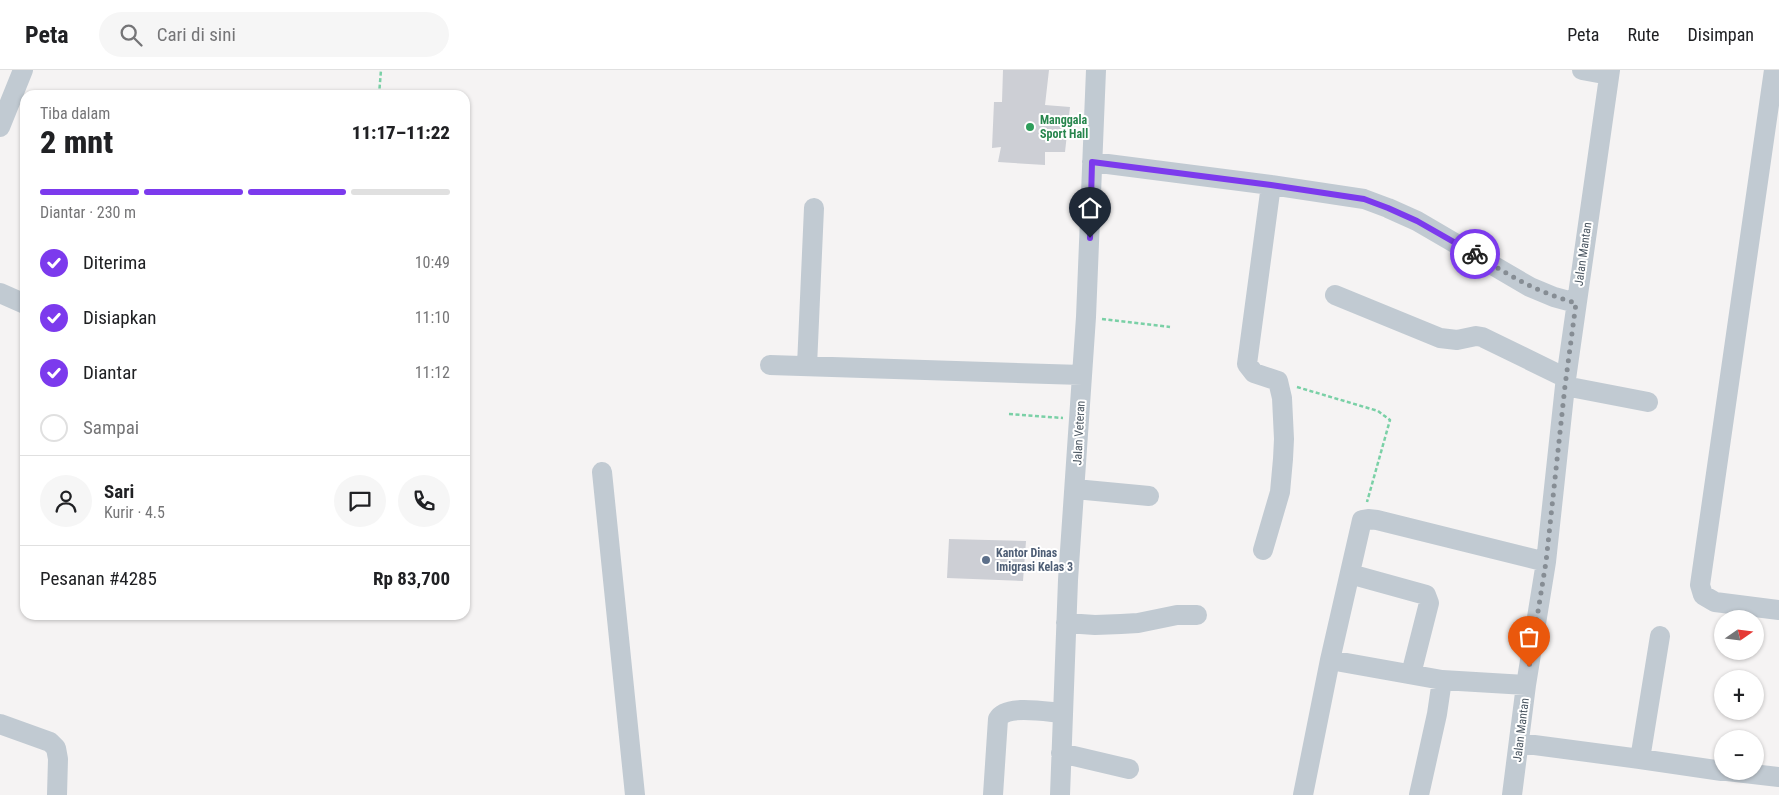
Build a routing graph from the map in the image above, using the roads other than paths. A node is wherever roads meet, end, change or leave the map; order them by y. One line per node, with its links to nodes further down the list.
1 (23, 70): 6 (street)
2 (1096, 70): 9 (street, Jalan Veteran)
3 (1582, 70): 5 (street)
4 (1774, 70): 27 (street)
5 (1609, 72): 15 (street, Jalan Mantan)
6 (20, 90)
7 (19, 97): 8 (street)
8 (0, 127)
9 (1092, 162): 10 (street); 18 (street, Jalan Veteran)
10 (1271, 185): 15 (street); 24 (street)
11 (814, 208): 17 (street)
12 (0, 293): 14 (street)
13 (1335, 295): 19 (street)
14 (20, 302)
15 (1576, 303): 19 (street, Jalan Mantan)
16 (770, 365): 17 (street)
17 (807, 366): 18 (street)
18 (1082, 375): 22 (street, Jalan Veteran)
19 (1565, 382): 20 (street); 25 (street, Jalan Mantan)
20 (1648, 402)
21 (602, 472): 45 (street)
22 (1075, 489): 23 (street); 29 (street, Jalan Veteran)
23 (1148, 496)
24 (1263, 550)
25 (1546, 562): 26 (street); 34 (street, Jalan Mantan)
26 (1350, 574): 31 (street); 32 (street)
27 (1779, 610)
28 (1197, 615): 29 (street)
29 (1066, 622): 35 (street, Jalan Veteran)
30 (1660, 636): 39 (street)
31 (1330, 660): 32 (street); 48 (street)
32 (1411, 674): 33 (street)
33 (1442, 680): 34 (street); 49 (street)
34 (1526, 685): 37 (street, Jalan Mantan)
35 (1063, 713): 38 (street, Jalan Veteran); 46 (street)
36 (0, 724): 44 (street)
37 (1519, 743): 39 (street); 50 (street, Jalan Mantan)
38 (1061, 753): 40 (street); 47 (street, Jalan Veteran)
39 (1640, 759): 41 (street)
40 (1129, 769)
41 (1714, 770)
42 (1764, 776): 43 (street)
43 (1779, 778)
44 (56, 795)
45 (635, 795)
46 (993, 795)
47 (1060, 795)
48 (1302, 795)
49 (1418, 795)
50 (1512, 795)

